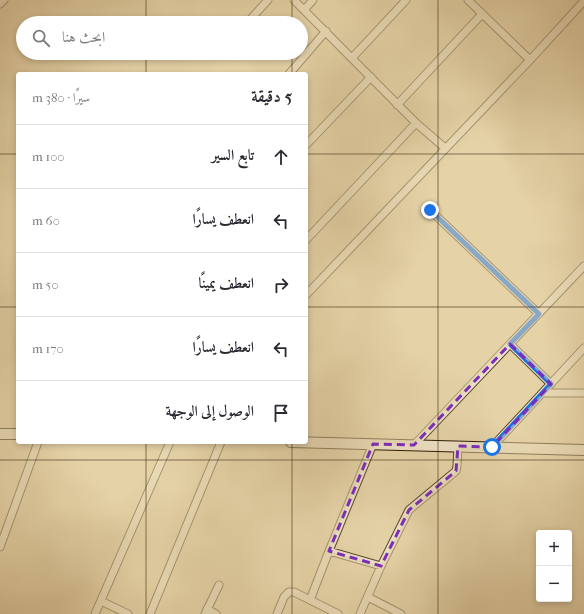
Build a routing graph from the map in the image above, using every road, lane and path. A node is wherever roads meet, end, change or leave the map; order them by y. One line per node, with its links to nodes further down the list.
1 (4, 0): 8 (street)
2 (268, 0): 11 (street)
3 (294, 0): 9 (street)
4 (313, 0): 9 (street)
5 (406, 0): 14 (street)
6 (468, 0): 10 (street)
7 (584, 1): 16 (street)
8 (0, 4)
9 (304, 10): 12 (street)
10 (482, 14): 16 (street); 19 (street)
11 (253, 16)
12 (326, 31): 13 (street); 14 (street)
13 (308, 52)
14 (352, 58): 18 (street)
15 (301, 60): 17 (street)
16 (530, 60): 22 (street)
17 (291, 72)
18 (371, 77): 19 (street); 21 (street)
19 (397, 105): 20 (street)
20 (416, 123): 22 (street); 24 (street)
21 (308, 144)
22 (445, 148): 26 (street)
23 (430, 210): 27 (street)
24 (308, 238)
25 (584, 266): 27 (street)
26 (308, 293)
27 (539, 314): 28 (street)
28 (510, 344): 30 (street); 40 (street)
29 (584, 348): 30 (street)
30 (551, 384): 31 (street)
31 (543, 393): 32 (street); 42 (street)
32 (584, 393)
33 (0, 434): 34 (main road)
34 (16, 434)
35 (308, 442): 39 (main road)
36 (37, 444): 44 (street)
37 (169, 444): 50 (street)
38 (220, 444): 54 (street)
39 (372, 444): 40 (main road); 45 (street)
40 (414, 445): 41 (main road)
41 (458, 446): 42 (main road); 46 (street)
42 (492, 447): 43 (main road)
43 (584, 450)
44 (0, 547)
45 (329, 551): 46 (street); 49 (street)
46 (382, 566): 48 (street)
47 (219, 585): 51 (street)
48 (368, 597): 58 (street); 59 (street)
49 (310, 600): 56 (street); 57 (street)
50 (101, 602): 52 (street); 53 (street)
51 (206, 612): 55 (street)
52 (95, 614)
53 (128, 614)
54 (150, 614)
55 (216, 614)
56 (277, 614)
57 (338, 614)
58 (360, 614)
59 (401, 614)

